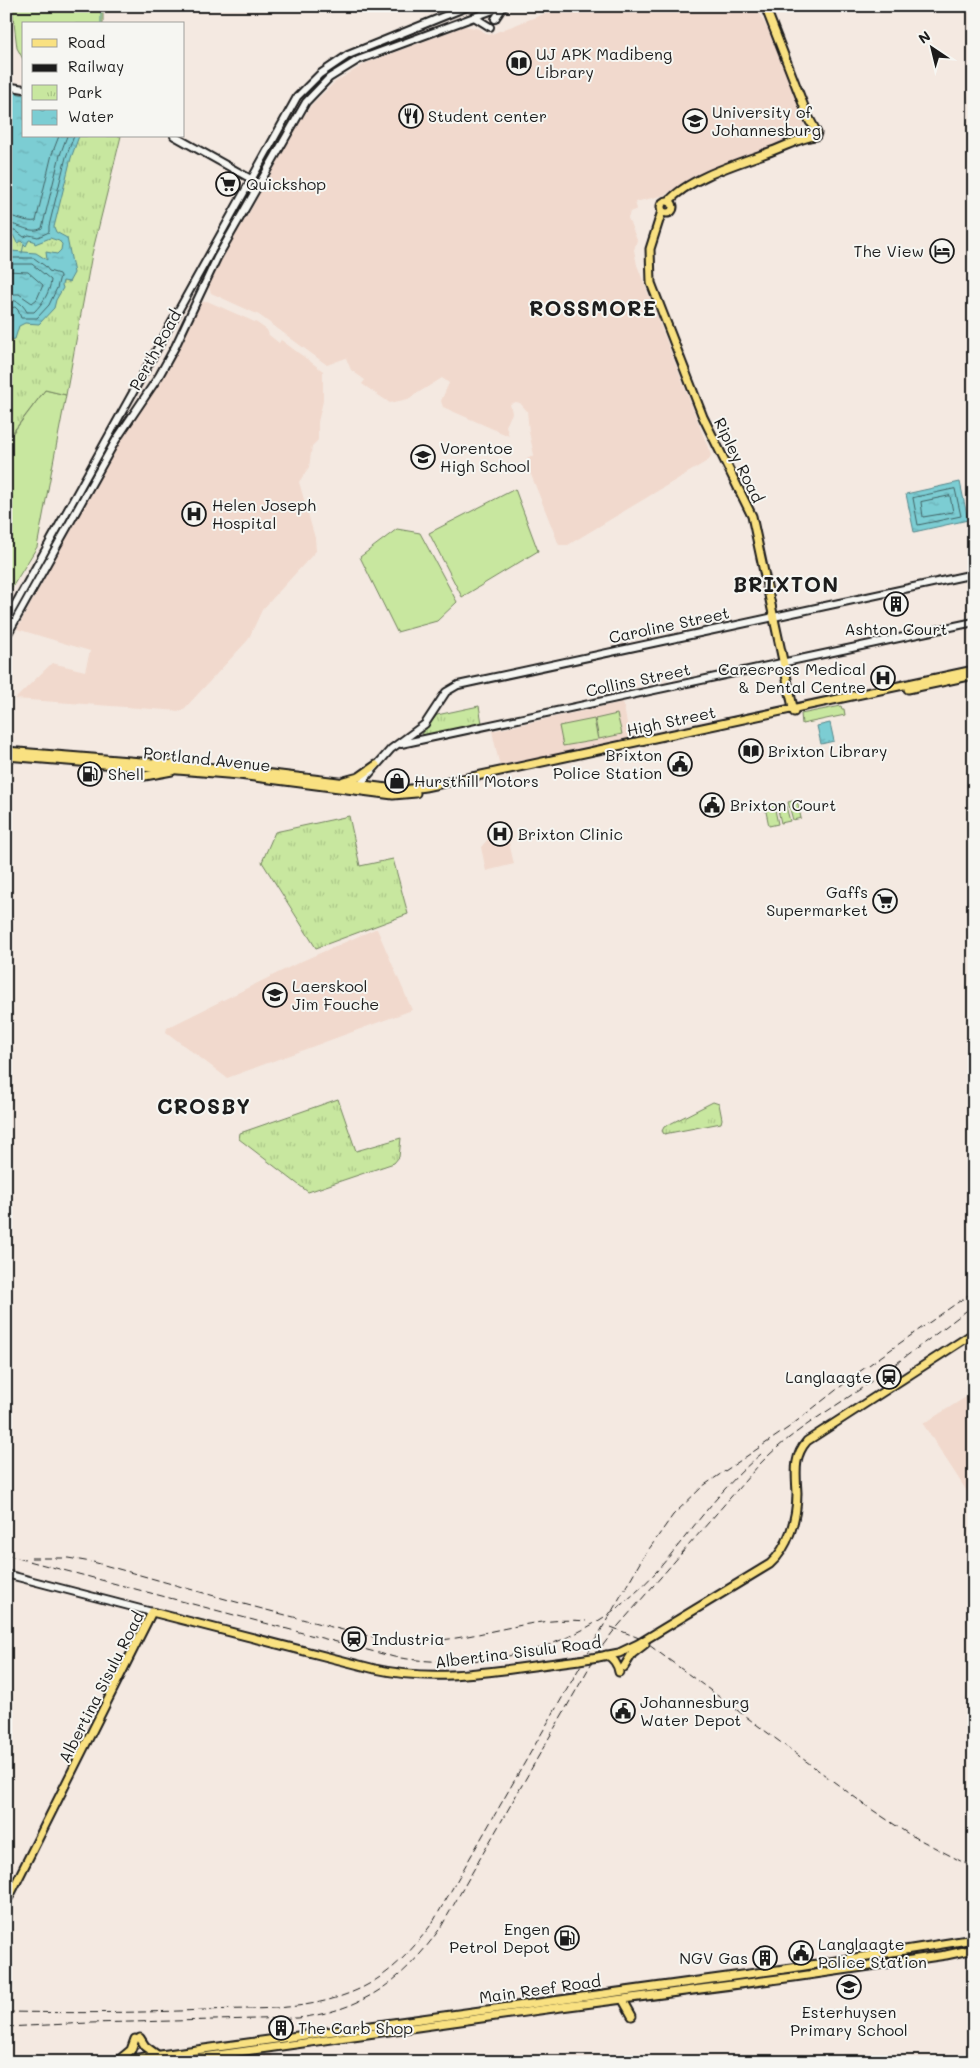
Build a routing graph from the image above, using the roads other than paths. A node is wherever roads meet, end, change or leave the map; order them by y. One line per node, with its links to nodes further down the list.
1 (469, 6): 10 (main road, Perth Road)
2 (504, 6): 4 (main road, Perth Road); 5 (main road)
3 (764, 6): 12 (main road)
4 (474, 16): 6 (main road); 11 (main road, Perth Road)
5 (494, 19)
6 (490, 27)
7 (6, 86): 8 (main road)
8 (22, 89)
9 (178, 138): 10 (main road)
10 (250, 178): 11 (main road); 16 (main road, Perth Road)
11 (260, 184): 18 (main road, Perth Road)
12 (671, 203): 13 (main road); 13 (main road)
13 (664, 212): 15 (main road, Ripley Road)
14 (974, 574): 15 (main road, Caroline Street)
15 (772, 616): 19 (main road, Ripley Road); 23 (main road, Caroline Street)
16 (6, 621)
17 (974, 622): 19 (main road, Collins Street)
18 (6, 638)
19 (783, 663): 22 (main road, Ripley Road); 23 (main road, Collins Street)
20 (974, 670): 22 (main road, High Street)
21 (974, 675): 22 (main road, High Street)
22 (793, 710): 31 (main road, High Street)
23 (396, 746): 26 (main road)
24 (6, 751): 29 (main road, Portland Avenue)
25 (6, 756): 27 (main road, Portland Avenue)
26 (376, 765): 29 (main road); 30 (main road)
27 (177, 770): 28 (main road); 30 (main road, Portland Avenue)
28 (145, 776)
29 (326, 782): 30 (main road, Portland Avenue)
30 (357, 788): 31 (main road, Portland Avenue)
31 (404, 793)
32 (974, 1333): 35 (main road, Albertina Sisulu Road)
33 (6, 1574): 34 (main road)
34 (152, 1612): 36 (main road, Albertina Sisulu Road, bridge); 37 (main road, Albertina Sisulu Road)
35 (676, 1620): 36 (main road, Albertina Sisulu Road); 36 (main road)
36 (602, 1656)
37 (6, 1897)
38 (974, 1939): 40 (main road, Main Reef Road)
39 (974, 1948): 42 (main road, Main Reef Road)
40 (846, 1960): 41 (main road, Main Reef Road); 42 (main road)
41 (825, 1963): 43 (main road); 45 (main road, Main Reef Road)
42 (848, 1969): 43 (main road, Main Reef Road)
43 (826, 1972): 44 (main road, Main Reef Road)
44 (623, 2000): 46 (main road); 47 (main road, Main Reef Road)
45 (452, 2014): 47 (main road); 48 (main road, Main Reef Road)
46 (632, 2016)
47 (453, 2023): 49 (main road, Main Reef Road)
48 (261, 2040): 49 (main road); 50 (main road, Main Reef Road)
49 (262, 2049): 52 (main road, Main Reef Road)
50 (156, 2054): 51 (main road, Main Reef Road); 51 (main road)
51 (113, 2061)
52 (166, 2062)

